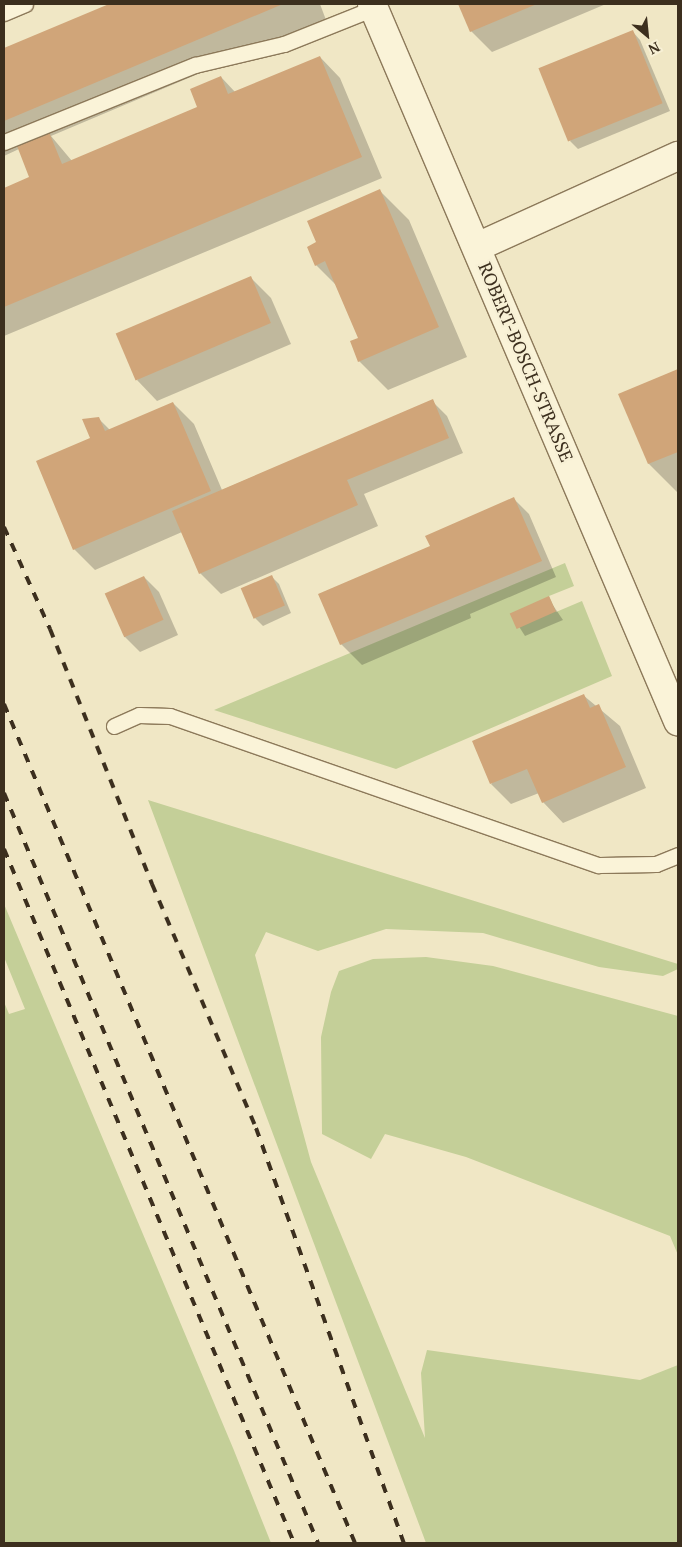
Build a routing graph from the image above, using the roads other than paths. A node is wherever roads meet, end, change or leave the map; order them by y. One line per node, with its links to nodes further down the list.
1 (25, 4): 3 (lane)
2 (373, 6): 4 (lane); 6 (street, ROBERT-BOSCH-STRASSE)
3 (4, 13)
4 (4, 142)
5 (678, 156): 6 (street)
6 (477, 247): 7 (street, ROBERT-BOSCH-STRASSE)
7 (678, 721)
8 (114, 726): 9 (lane)
9 (678, 855)

